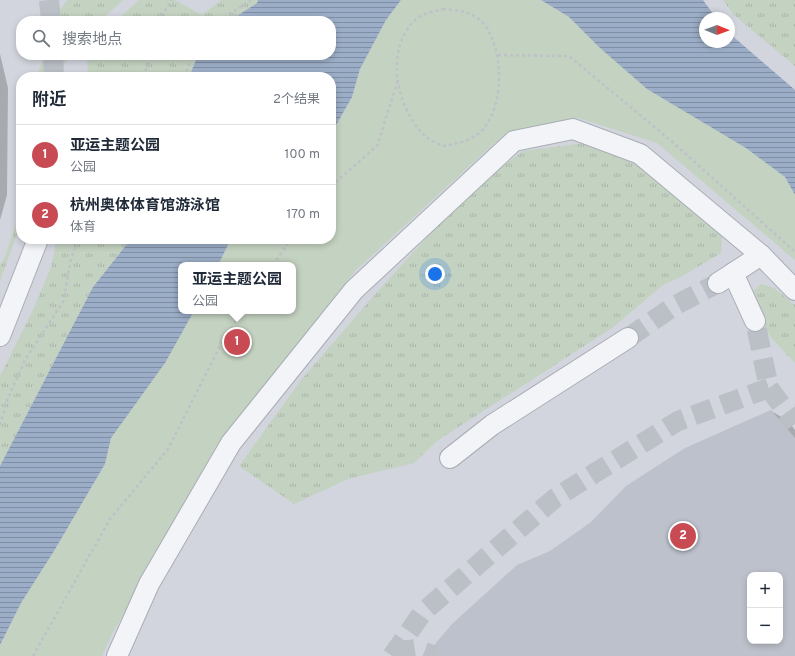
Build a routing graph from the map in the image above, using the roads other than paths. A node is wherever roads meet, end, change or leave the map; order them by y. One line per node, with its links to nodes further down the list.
1 (36, 244): 5 (street)
2 (761, 255): 3 (street); 4 (street); 8 (street)
3 (795, 290)
4 (755, 321)
5 (0, 336)
6 (628, 338): 7 (street)
7 (450, 458)
8 (117, 656)

